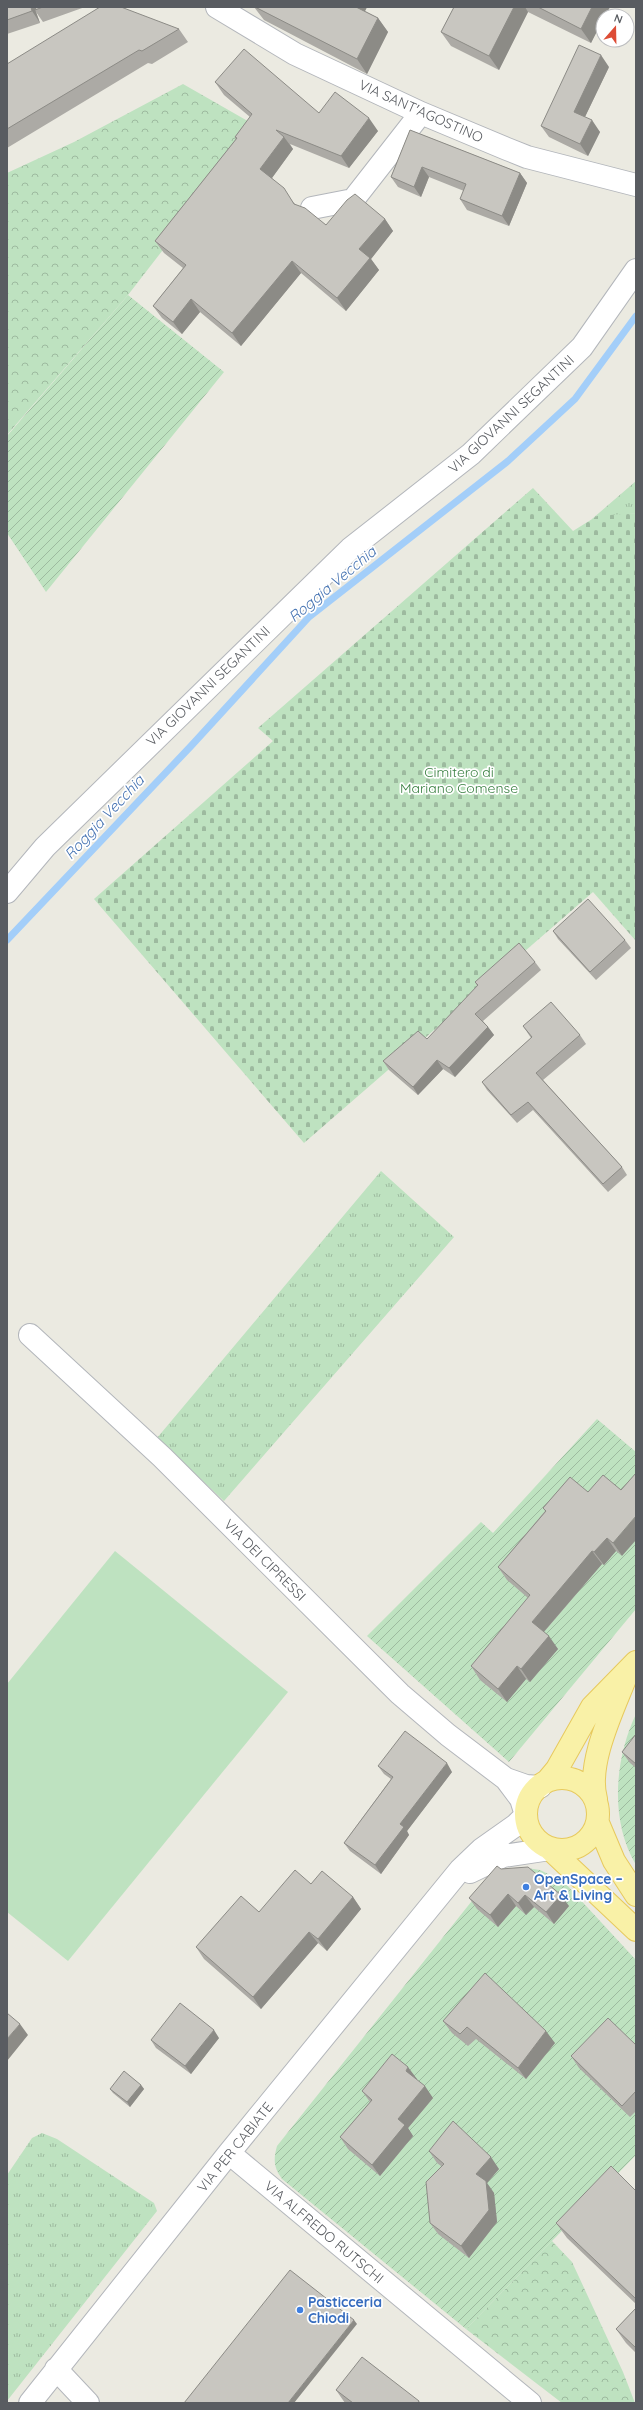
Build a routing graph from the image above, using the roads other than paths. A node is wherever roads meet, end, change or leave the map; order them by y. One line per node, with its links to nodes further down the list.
1 (217, 7): 2 (street, VIA SANT'AGOSTINO)
2 (421, 113): 3 (street, VIA SANT'AGOSTINO); 4 (street)
3 (636, 185)
4 (312, 208)
5 (636, 270): 6 (street, VIA GIOVANNI SEGANTINI)
6 (7, 892)
7 (30, 1335): 9 (street, VIA DEI CIPRESSI)
8 (632, 1666): 10 (main road); 11 (main road)
9 (506, 1779): 10 (street, VIA DEI CIPRESSI); 12 (street, VIA DEI CIPRESSI)
10 (544, 1784): 11 (main road); 12 (main road)
11 (596, 1799): 13 (main road)
12 (526, 1815): 14 (main road); 15 (street)
13 (598, 1823): 14 (main road); 16 (main road)
14 (550, 1849): 15 (street); 17 (main road)
15 (443, 1894): 18 (street, VIA PER CABIATE)
16 (636, 1895)
17 (636, 1930)
18 (229, 2153): 19 (street, VIA PER CABIATE); 22 (street, VIA ALFREDO RUTSCHI)
19 (56, 2369): 20 (street, VIA PER CABIATE); 21 (street)
20 (30, 2403)
21 (88, 2403)
22 (530, 2403)

